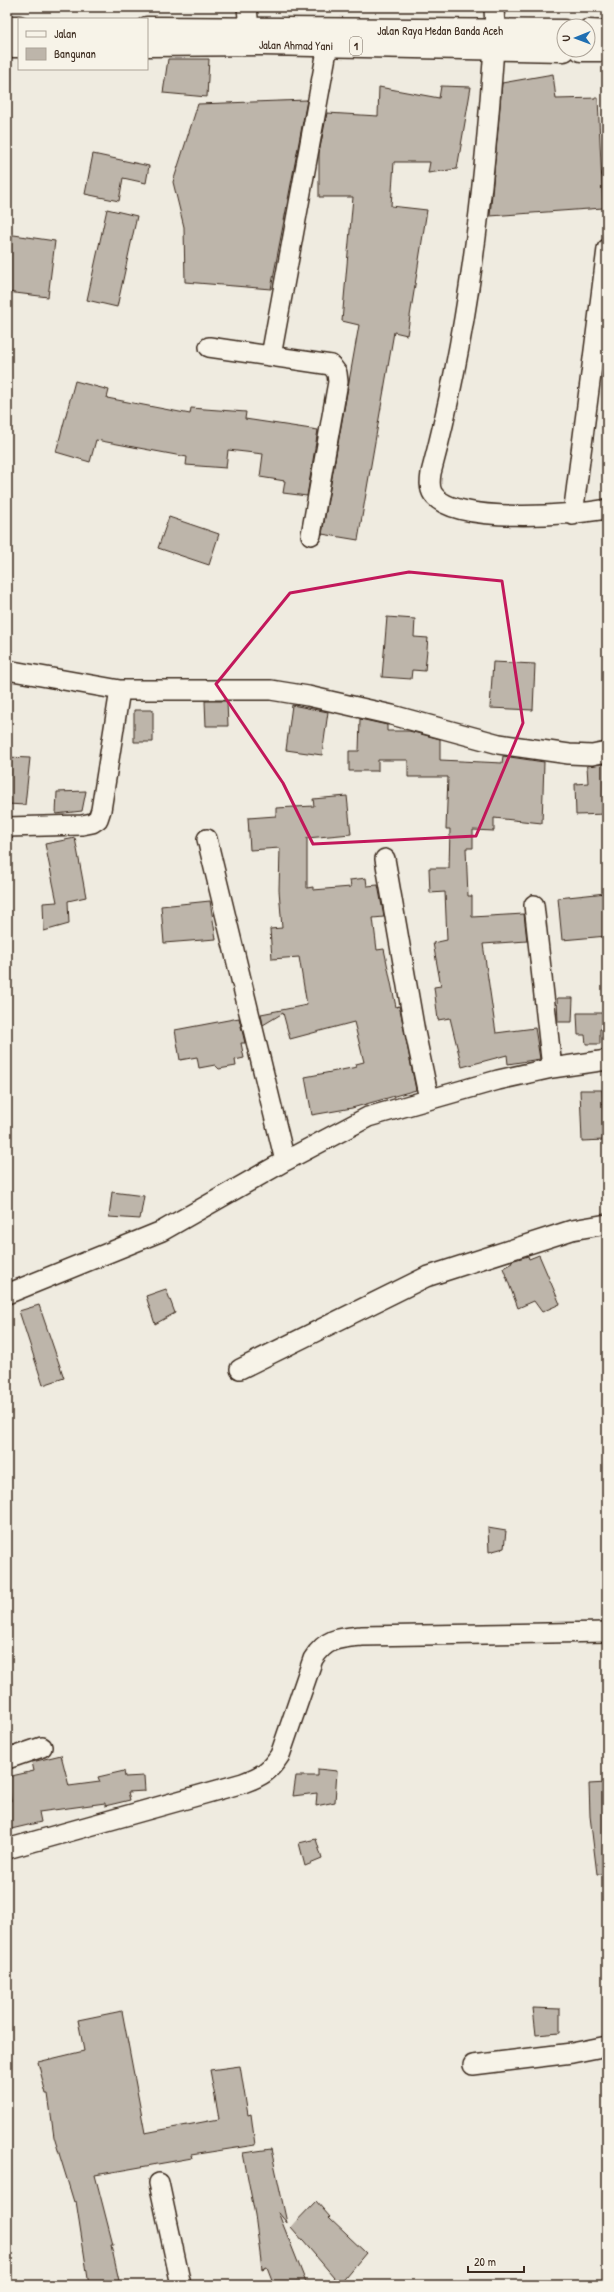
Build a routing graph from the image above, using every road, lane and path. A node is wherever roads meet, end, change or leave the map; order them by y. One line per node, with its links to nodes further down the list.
1 (247, 7): 6 (street)
2 (494, 7): 10 (street)
3 (7, 27): 4 (main road)
4 (18, 27)
5 (148, 28): 6 (main road, Jalan Raya Medan Banda Aceh / 1)
6 (249, 29): 10 (main road, Jalan Raya Medan Banda Aceh / 1)
7 (596, 31): 9 (main road)
8 (556, 32): 10 (main road, Jalan Raya Medan Banda Aceh / 1)
9 (607, 32)
10 (495, 39): 12 (main road, Jalan Ahmad Yani / 1); 15 (main road, Jalan Ahmad Yani / 1); 22 (street)
11 (148, 45): 12 (main road, Jalan Ahmad Yani / 1)
12 (328, 45): 20 (street)
13 (7, 46): 14 (main road)
14 (18, 46)
15 (556, 49)
16 (596, 50): 17 (main road)
17 (607, 50)
18 (607, 248): 22 (street)
19 (209, 347): 20 (street)
20 (271, 356): 23 (street)
21 (607, 509): 22 (street)
22 (573, 515)
23 (312, 535)
24 (7, 670): 25 (street)
25 (120, 690): 26 (street); 27 (street)
26 (607, 752)
27 (7, 827)
28 (208, 838): 34 (street)
29 (384, 859): 33 (street)
30 (534, 905): 32 (street)
31 (607, 1060): 32 (street)
32 (552, 1068): 33 (street)
33 (429, 1099): 34 (street)
34 (284, 1161): 36 (street)
35 (607, 1224): 37 (street)
36 (7, 1294)
37 (240, 1369)
38 (607, 1632): 41 (street)
39 (42, 1747): 40 (street)
40 (7, 1759)
41 (7, 1849)
42 (607, 2046): 43 (street)
43 (473, 2065)
44 (159, 2183): 45 (street)
45 (181, 2285)

